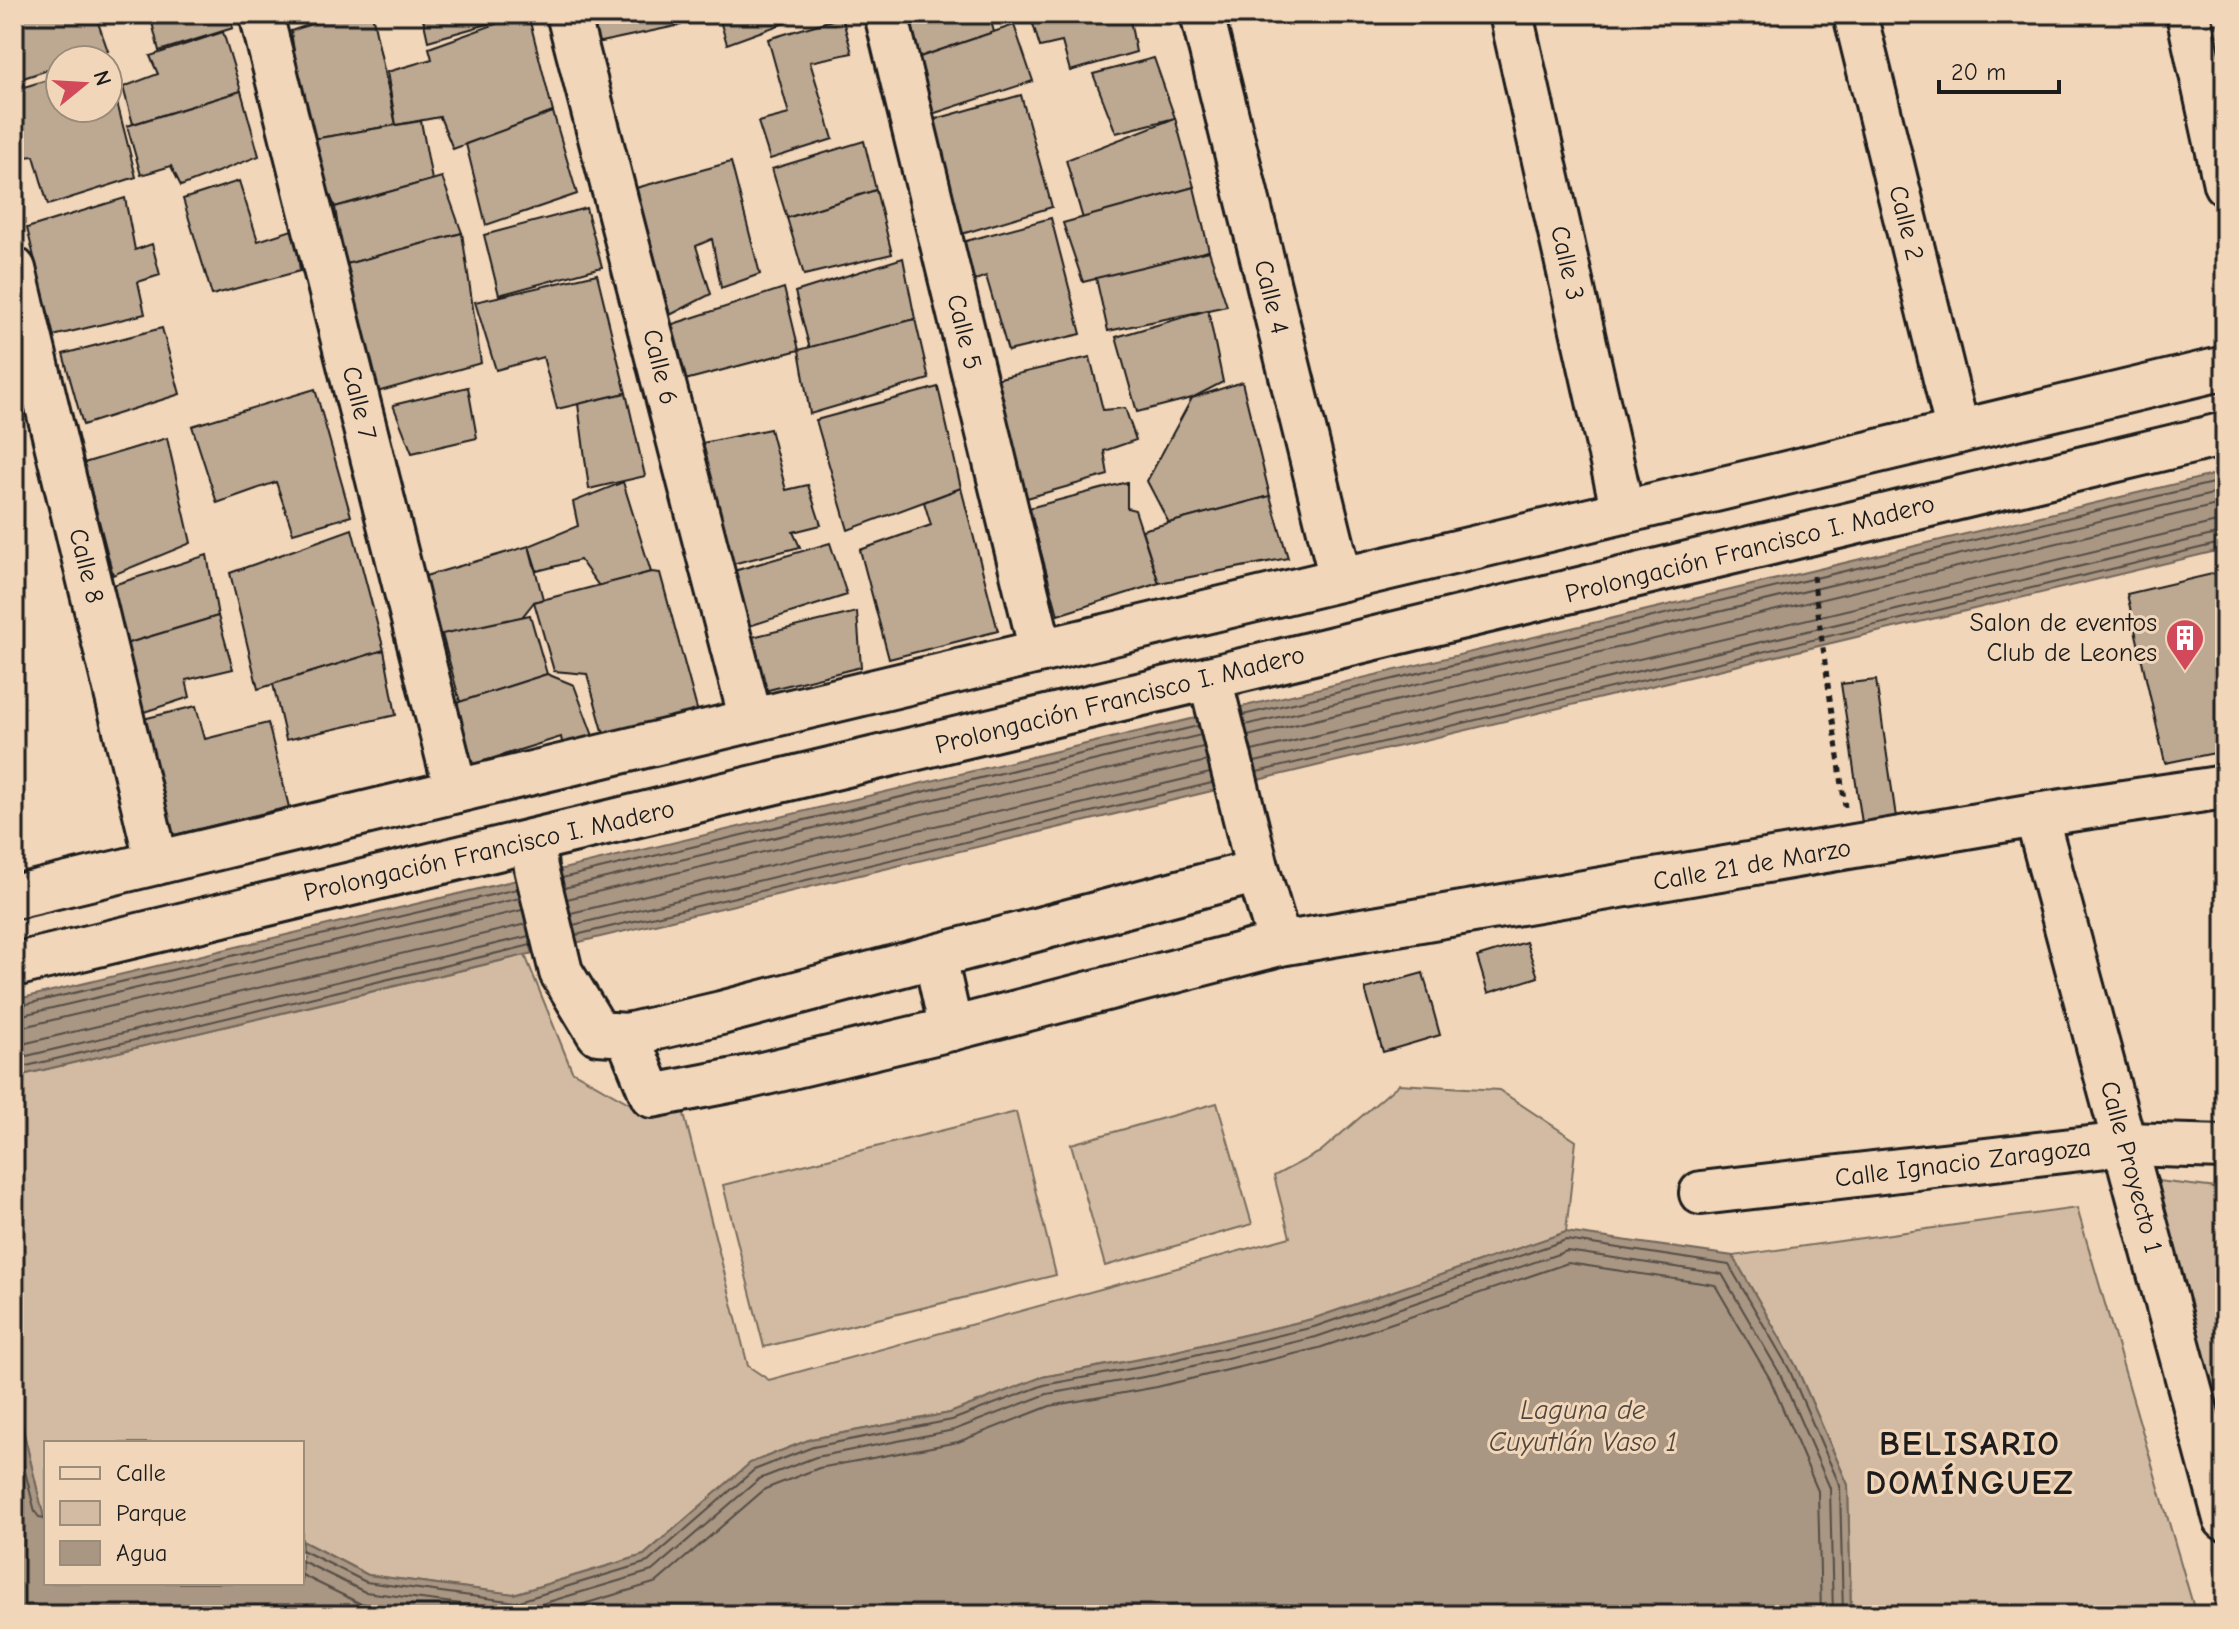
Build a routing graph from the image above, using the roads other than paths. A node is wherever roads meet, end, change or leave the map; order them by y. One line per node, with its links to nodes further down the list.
1 (261, 14): 23 (street, Calle 7)
2 (568, 14): 20 (street, Calle 6)
3 (886, 14): 17 (street, Calle 5)
4 (1202, 14): 15 (street, Calle 4)
5 (1511, 14): 13 (street, Calle 3)
6 (1855, 14): 11 (street, Calle 2)
7 (2188, 14): 8 (street)
8 (2225, 184)
9 (14, 269): 27 (street, Calle 8)
10 (2225, 368): 11 (street)
11 (1958, 432): 13 (street)
12 (2225, 434): 16 (street, Prolongación Francisco I. Madero)
13 (1623, 512): 14 (street)
14 (1453, 552): 15 (street); 16 (street)
15 (1341, 579): 17 (street)
16 (1459, 618): 19 (street, Prolongación Francisco I. Madero)
17 (1041, 651): 18 (street)
18 (893, 686): 20 (street); 21 (street)
19 (1213, 690): 21 (street, Prolongación Francisco I. Madero); 28 (street)
20 (751, 720): 23 (street)
21 (905, 752): 26 (street, Prolongación Francisco I. Madero)
22 (2225, 787): 24 (street, Calle 21 de Marzo)
23 (456, 791): 25 (street)
24 (2036, 815): 31 (street, Calle 21 de Marzo); 36 (street, Calle Proyecto 1)
25 (289, 831): 27 (street); 29 (street)
26 (534, 854): 29 (street, Prolongación Francisco I. Madero); 35 (street)
27 (157, 863): 30 (street)
28 (1258, 871): 31 (street); 32 (street)
29 (303, 896): 33 (street, Prolongación Francisco I. Madero)
30 (14, 897)
31 (1280, 944): 34 (street, Calle 21 de Marzo)
32 (935, 957): 34 (street); 35 (street)
33 (14, 965)
34 (951, 1029): 35 (street, Calle 21 de Marzo)
35 (627, 1035)
36 (2124, 1144): 37 (street, Calle Ignacio Zaragoza); 38 (street, Calle Ignacio Zaragoza); 39 (street, Calle Proyecto 1)
37 (2225, 1147)
38 (1701, 1193)
39 (2225, 1519)

